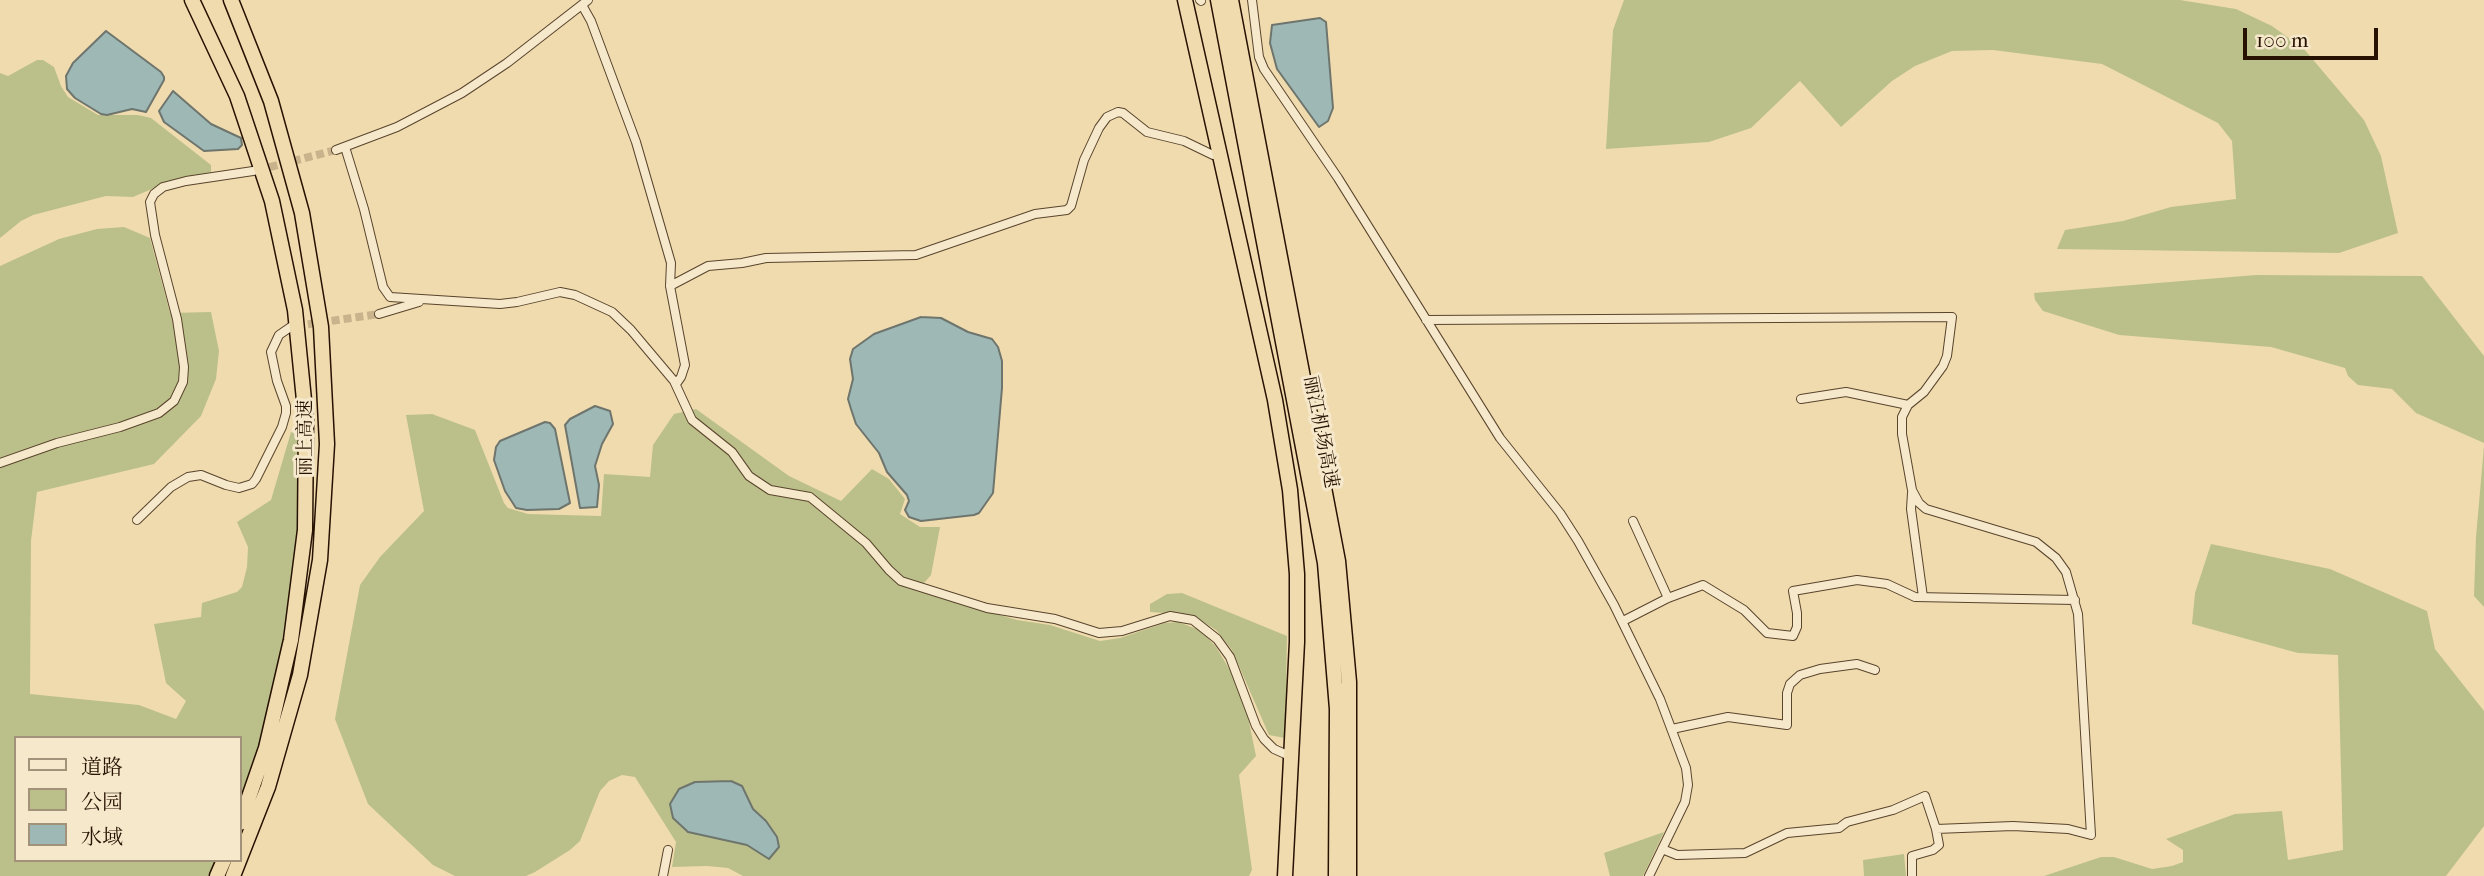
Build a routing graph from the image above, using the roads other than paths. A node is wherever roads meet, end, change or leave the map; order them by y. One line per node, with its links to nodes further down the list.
1 (192, 0): 29 (highway, 丽上高速)
2 (230, 0): 29 (highway, 丽上高速)
3 (1185, 0): 8 (highway)
4 (1218, 0): 35 (highway, 丽江机场高速)
5 (1231, 0): 36 (highway, 丽江机场高速)
6 (1252, 0): 13 (street)
7 (585, 2): 10 (street); 11 (street)
8 (1220, 156): 10 (street); 28 (highway)
9 (253, 171): 18 (street)
10 (670, 286): 15 (street)
11 (425, 300): 12 (street); 15 (street)
12 (379, 314)
13 (1426, 320): 17 (street); 25 (street)
14 (292, 326): 20 (street)
15 (676, 384): 28 (street)
16 (1801, 399): 17 (street)
17 (1908, 405): 19 (street)
18 (0, 463)
19 (1912, 490): 22 (street); 24 (street)
20 (137, 520)
21 (1633, 521): 23 (street)
22 (1923, 597): 23 (street); 24 (street)
23 (1668, 598): 25 (street)
24 (2075, 600): 30 (street)
25 (1623, 621): 27 (street)
26 (1875, 670): 27 (street)
27 (1672, 729): 31 (street)
28 (1292, 757): 34 (highway)
29 (246, 822)
30 (1936, 829): 31 (street); 38 (street)
31 (1662, 849): 37 (street)
32 (668, 850): 33 (street)
33 (663, 876)
34 (1285, 876)
35 (1336, 876)
36 (1349, 876)
37 (1649, 876)
38 (1912, 876)

